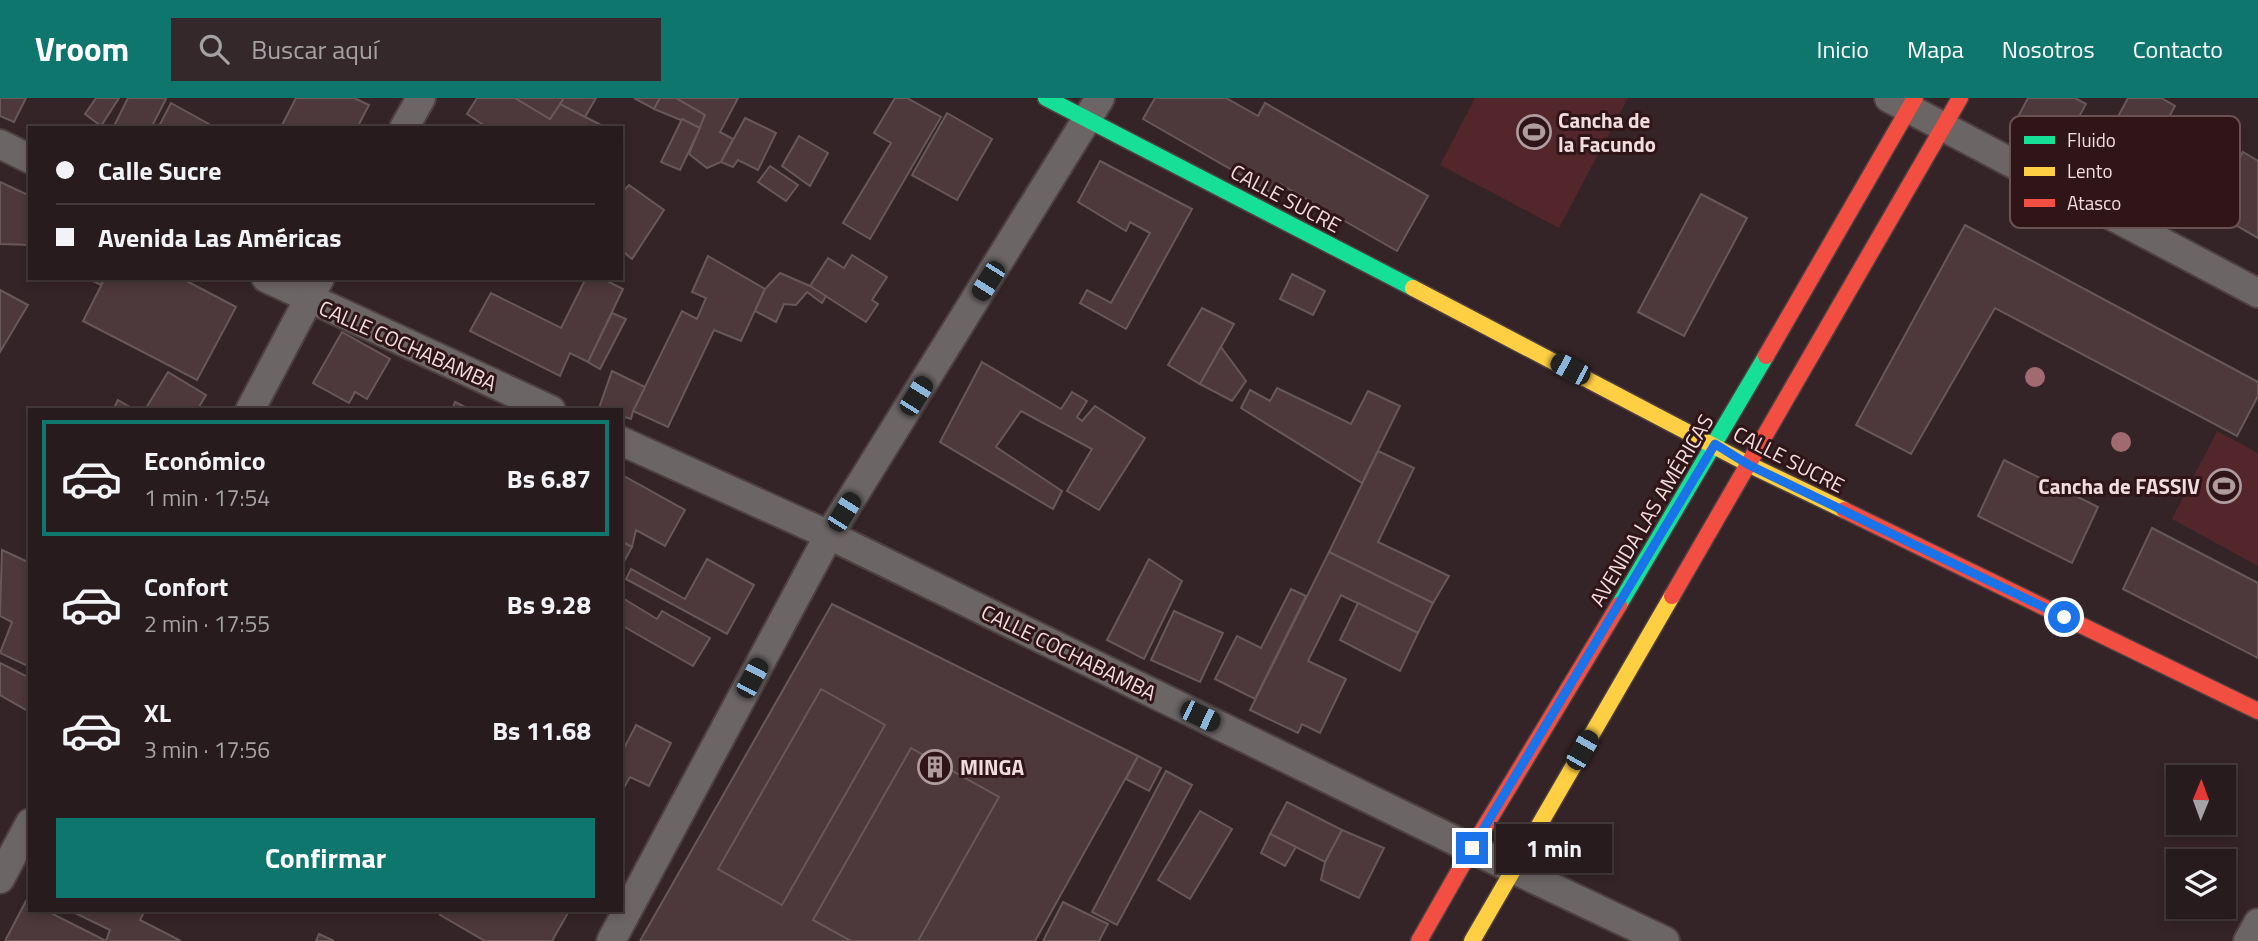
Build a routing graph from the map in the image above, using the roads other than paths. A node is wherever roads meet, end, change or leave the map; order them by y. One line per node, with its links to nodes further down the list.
1 (421, 98): 6 (street)
2 (1046, 98): 5 (main road, CALLE SUCRE)
3 (1960, 98): 7 (main road)
4 (1904, 102): 7 (street); 18 (main road, AVENIDA LAS AMÉRICAS)
5 (1095, 108): 18 (main road, CALLE SUCRE); 20 (street)
6 (405, 126)
7 (1943, 128): 10 (street); 19 (main road)
8 (0, 144): 9 (street)
9 (28, 158)
10 (2010, 163)
11 (2134, 228): 14 (street)
12 (275, 280): 13 (street, CALLE COCHABAMBA)
13 (314, 289): 15 (street); 16 (street, CALLE COCHABAMBA)
14 (2258, 293)
15 (251, 408)
16 (547, 408)
17 (623, 442): 20 (street, CALLE COCHABAMBA)
18 (1715, 444): 19 (main road, CALLE SUCRE); 23 (main road, AVENIDA LAS AMÉRICAS)
19 (1749, 465): 21 (main road, CALLE SUCRE); 24 (main road)
20 (829, 535): 23 (street, CALLE COCHABAMBA); 27 (street)
21 (2258, 710)
22 (28, 827): 25 (street)
23 (1472, 848): 24 (street, CALLE COCHABAMBA); 28 (main road, AVENIDA LAS AMÉRICAS)
24 (1513, 869): 29 (main road); 30 (street, CALLE COCHABAMBA)
25 (0, 879)
26 (2258, 923): 31 (street)
27 (611, 941)
28 (1419, 941)
29 (1472, 941)
30 (1665, 941)
31 (2248, 941)

